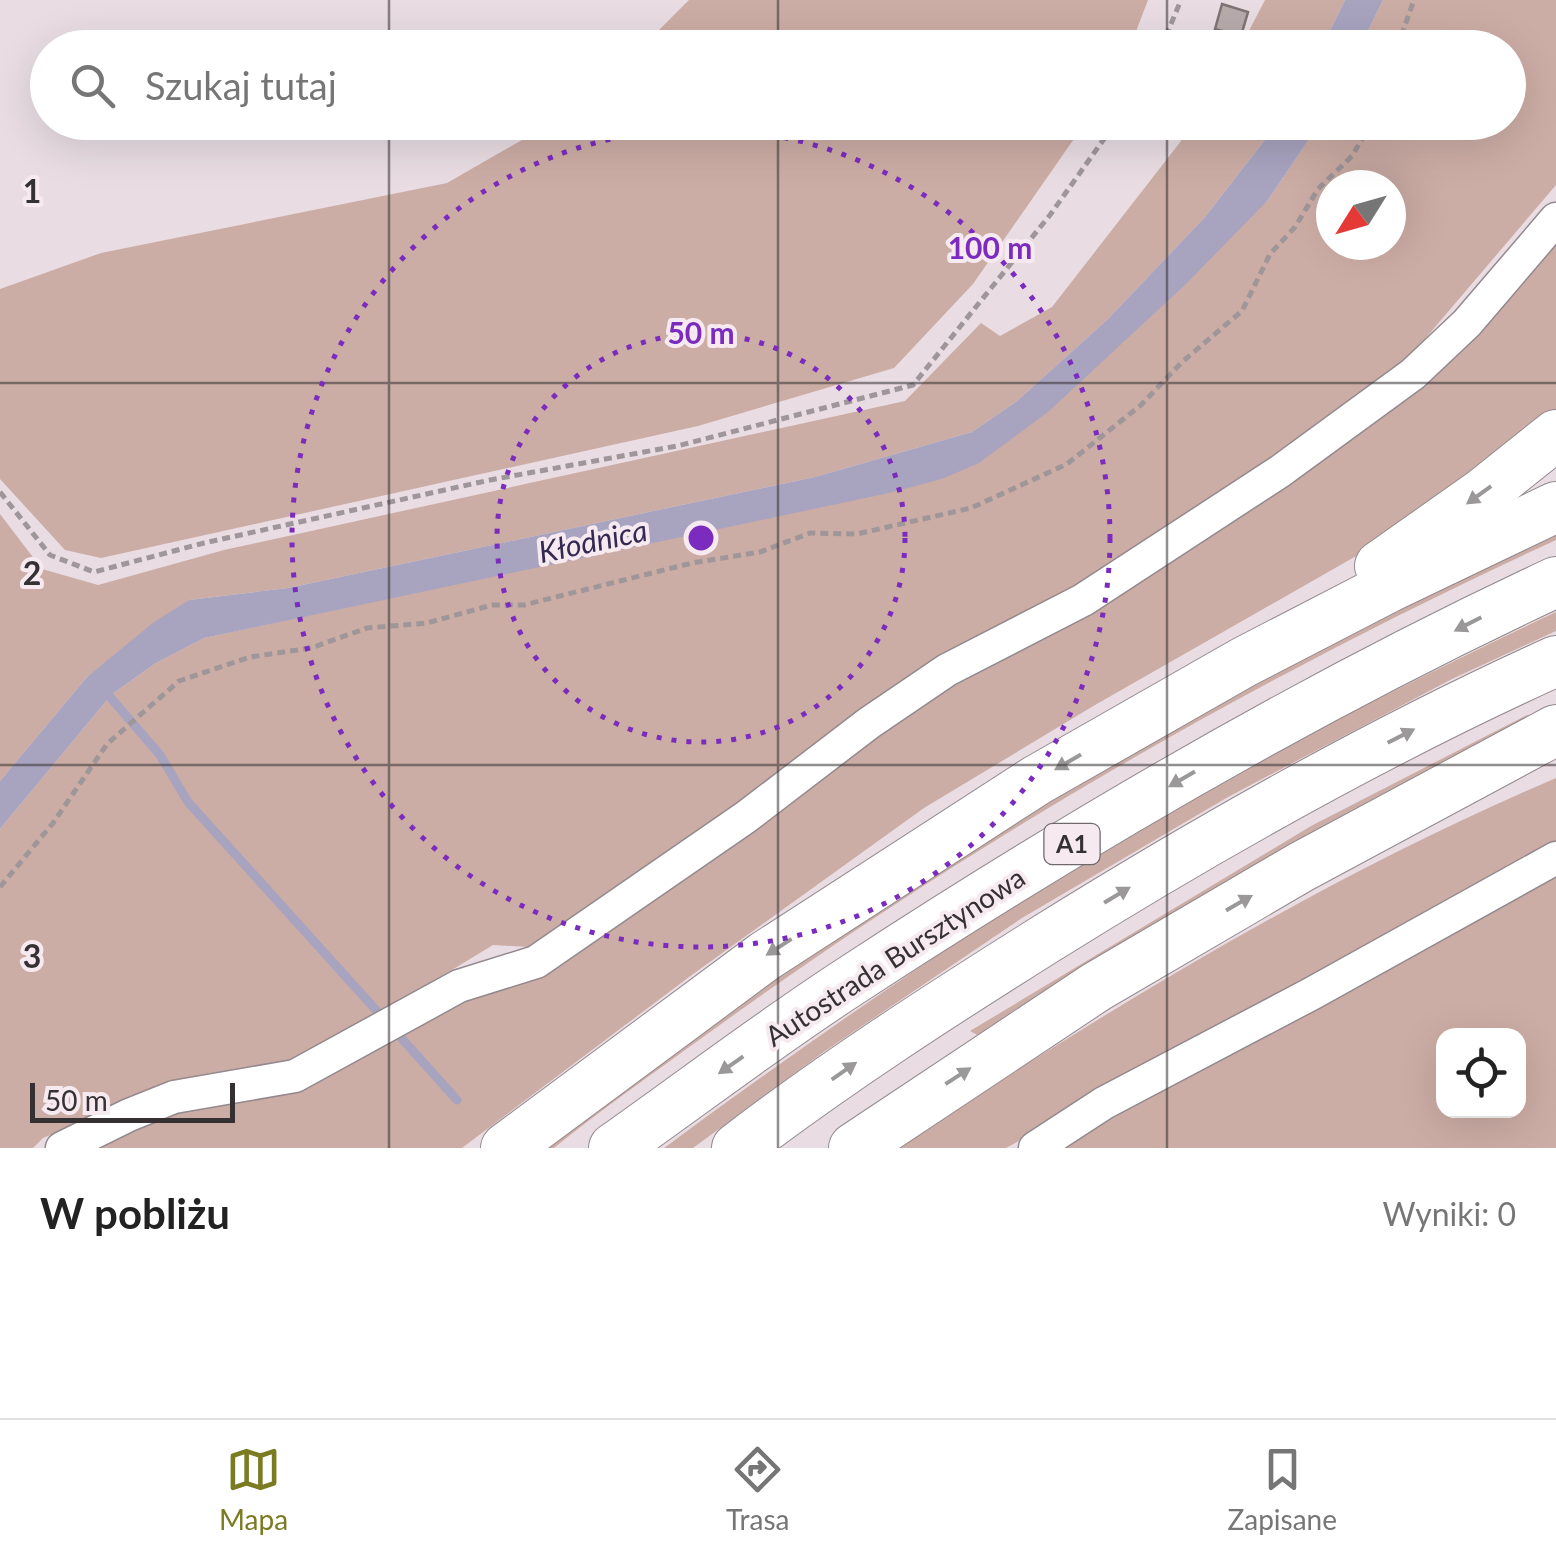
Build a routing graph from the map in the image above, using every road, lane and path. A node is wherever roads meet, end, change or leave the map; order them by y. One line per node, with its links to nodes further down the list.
1 (1182, 0): 3 (path)
2 (1414, 0): 4 (path)
3 (1169, 30)
4 (1403, 30)
5 (1103, 140): 9 (path)
6 (1361, 140): 18 (path)
7 (1556, 219): 19 (lane)
8 (1556, 434): 13 (highway, one-way to 13)
9 (0, 492)
10 (1556, 508): 13 (highway)
11 (1556, 582): 21 (highway, Autostrada Bursztynowa / A1, one-way to 21)
12 (1556, 661): 22 (highway, A1, one-way to 12)
13 (1244, 662): 20 (highway, one-way to 20)
14 (1556, 730): 16 (highway)
15 (1556, 758): 16 (highway)
16 (1443, 791): 23 (highway, one-way to 16)
17 (1556, 858): 24 (lane)
18 (0, 887)
19 (62, 1148)
20 (506, 1148)
21 (614, 1148)
22 (736, 1148)
23 (854, 1148)
24 (1034, 1148)

